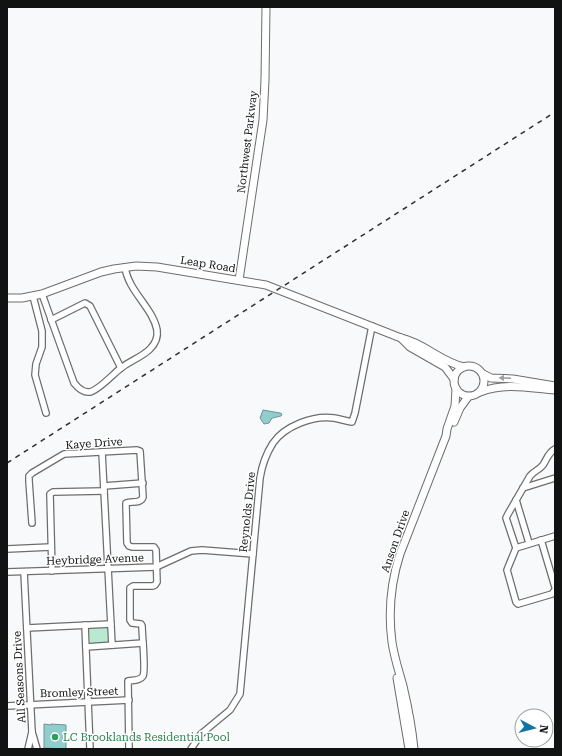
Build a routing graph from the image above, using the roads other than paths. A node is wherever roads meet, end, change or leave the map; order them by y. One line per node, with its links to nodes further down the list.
1 (266, 7): 3 (street, Northwest Parkway)
2 (125, 267): 3 (street, Leap Road); 4 (street, Leap Road); 11 (street)
3 (239, 280): 8 (street, Leap Road)
4 (42, 294): 5 (street, Leap Road); 7 (street)
5 (33, 296): 6 (street, Leap Road); 19 (street)
6 (7, 298)
7 (51, 320): 11 (street); 11 (street)
8 (372, 326): 9 (street, Leap Road); 35 (street, Reynolds Drive)
9 (401, 338): 10 (street, Leap Road); 13 (street, Leap Road)
10 (464, 367): 12 (street); 13 (street)
11 (121, 368)
12 (483, 374): 14 (street, one-way to 12); 17 (street)
13 (454, 380): 15 (street)
14 (555, 386)
15 (456, 389): 18 (street); 20 (street, Anson Drive)
16 (555, 390): 17 (street)
17 (480, 392): 18 (street)
18 (468, 397): 20 (street, Anson Drive)
19 (46, 413)
20 (446, 436): 49 (street, Anson Drive)
21 (555, 450): 26 (street)
22 (102, 452): 24 (street, Kaye Drive); 25 (street); 28 (street, Kaye Drive)
23 (555, 478): 26 (street)
24 (143, 483): 25 (street); 36 (street)
25 (104, 488): 32 (street); 37 (street)
26 (523, 488): 27 (street)
27 (516, 500): 31 (street); 33 (street)
28 (32, 523)
29 (555, 536): 30 (street)
30 (541, 540): 31 (street); 41 (street)
31 (529, 543): 33 (street)
32 (51, 547): 34 (street); 38 (street)
33 (516, 548): 42 (street)
34 (7, 549)
35 (252, 554): 36 (street, Heybridge Avenue); 59 (street, Reynolds Drive)
36 (156, 567): 37 (street, Heybridge Avenue); 46 (street)
37 (109, 569): 38 (street, Heybridge Avenue); 43 (street)
38 (52, 570): 40 (street, Heybridge Avenue)
39 (7, 572): 40 (street, Heybridge Avenue)
40 (24, 572): 45 (street, All Seasons Drive)
41 (555, 586)
42 (555, 590)
43 (111, 624): 44 (street); 47 (street)
44 (85, 625): 45 (street); 48 (street)
45 (27, 628): 52 (street, All Seasons Drive)
46 (143, 643): 47 (street); 50 (street)
47 (112, 645): 48 (street)
48 (86, 647): 51 (street)
49 (395, 658): 60 (street, Anson Drive); 61 (street, Anson Drive)
50 (129, 700): 51 (street, Bromley Street); 58 (street)
51 (88, 702): 52 (street, Bromley Street); 57 (street)
52 (31, 704): 53 (street, Bromley Street); 54 (street, All Seasons Drive)
53 (7, 706)
54 (32, 732): 55 (street, All Seasons Drive); 56 (street, All Seasons Drive)
55 (28, 749)
56 (38, 749)
57 (90, 749)
58 (129, 749)
59 (191, 749)
60 (409, 749)
61 (414, 749)

